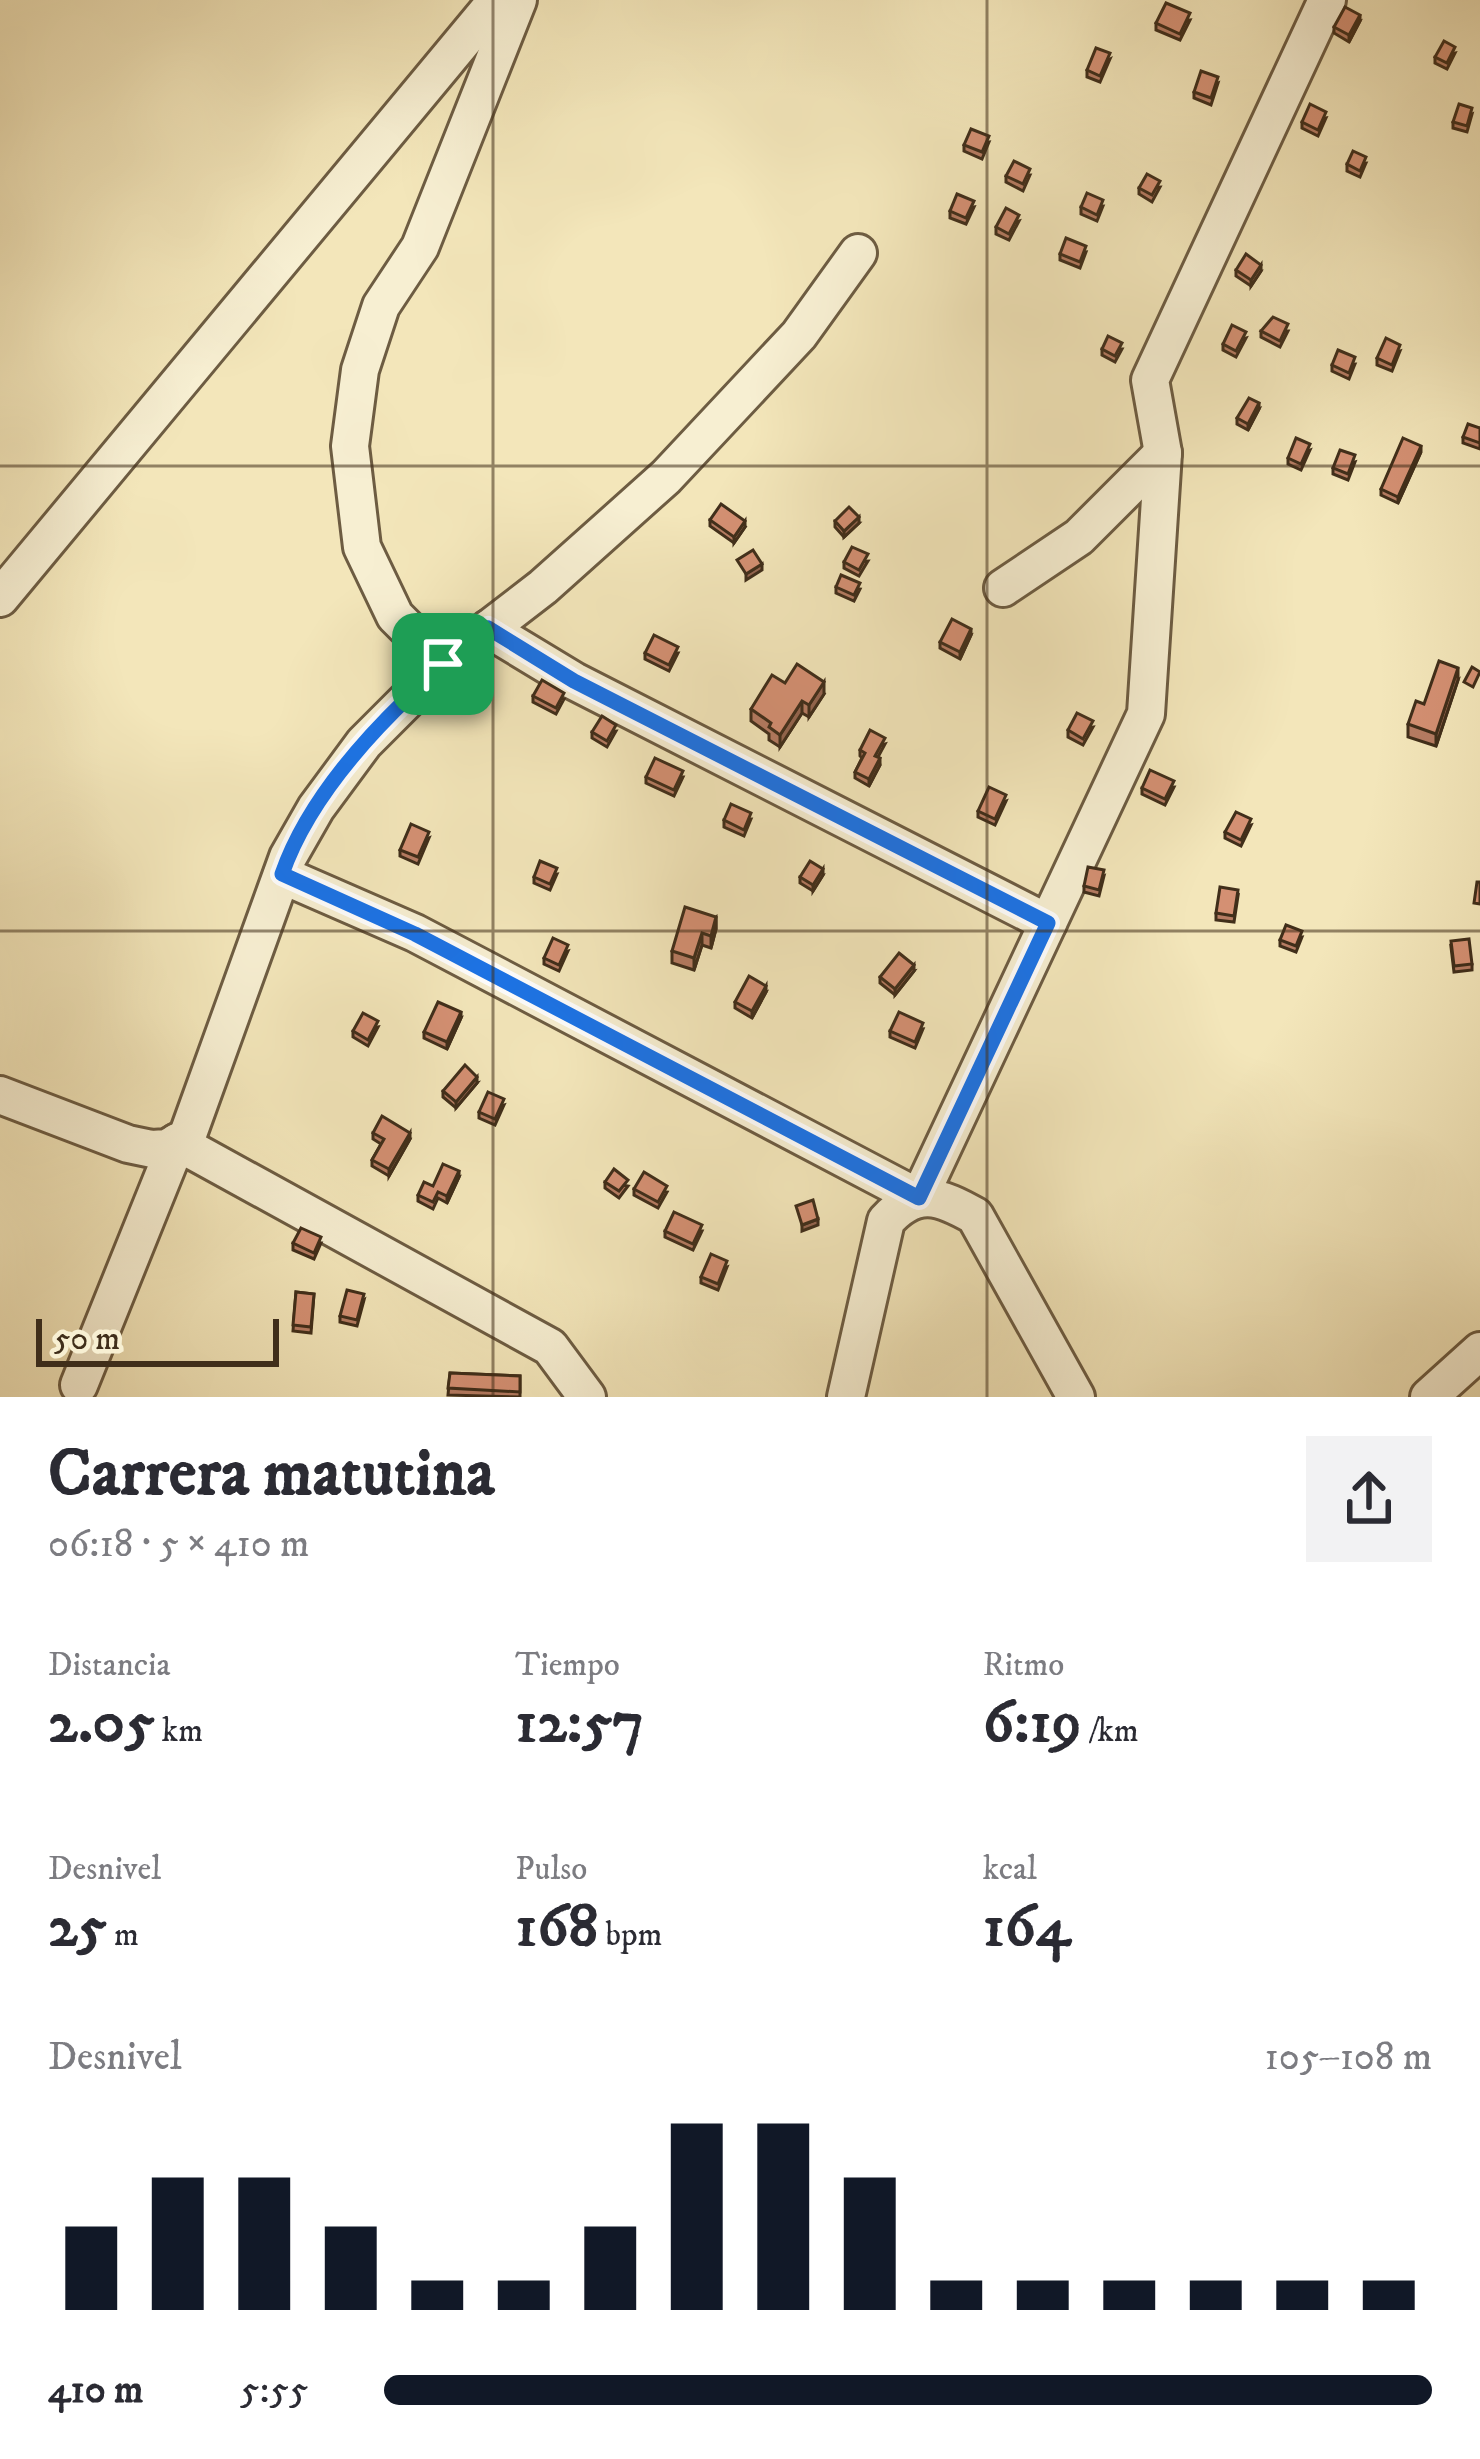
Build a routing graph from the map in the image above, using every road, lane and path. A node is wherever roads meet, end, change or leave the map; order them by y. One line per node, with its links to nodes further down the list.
1 (497, 0): 7 (street)
2 (518, 0): 9 (street)
3 (1327, 0): 5 (street)
4 (858, 253): 8 (street)
5 (1163, 453): 6 (street); 11 (street)
6 (1003, 588)
7 (0, 598)
8 (488, 628): 9 (street); 11 (street)
9 (443, 664): 10 (street)
10 (282, 874): 13 (street); 14 (street)
11 (1048, 923): 14 (street)
12 (0, 1095): 13 (street)
13 (177, 1142): 15 (street); 16 (street)
14 (919, 1198): 17 (street); 18 (street)
15 (79, 1385)
16 (587, 1397)
17 (846, 1397)
18 (1076, 1397)

